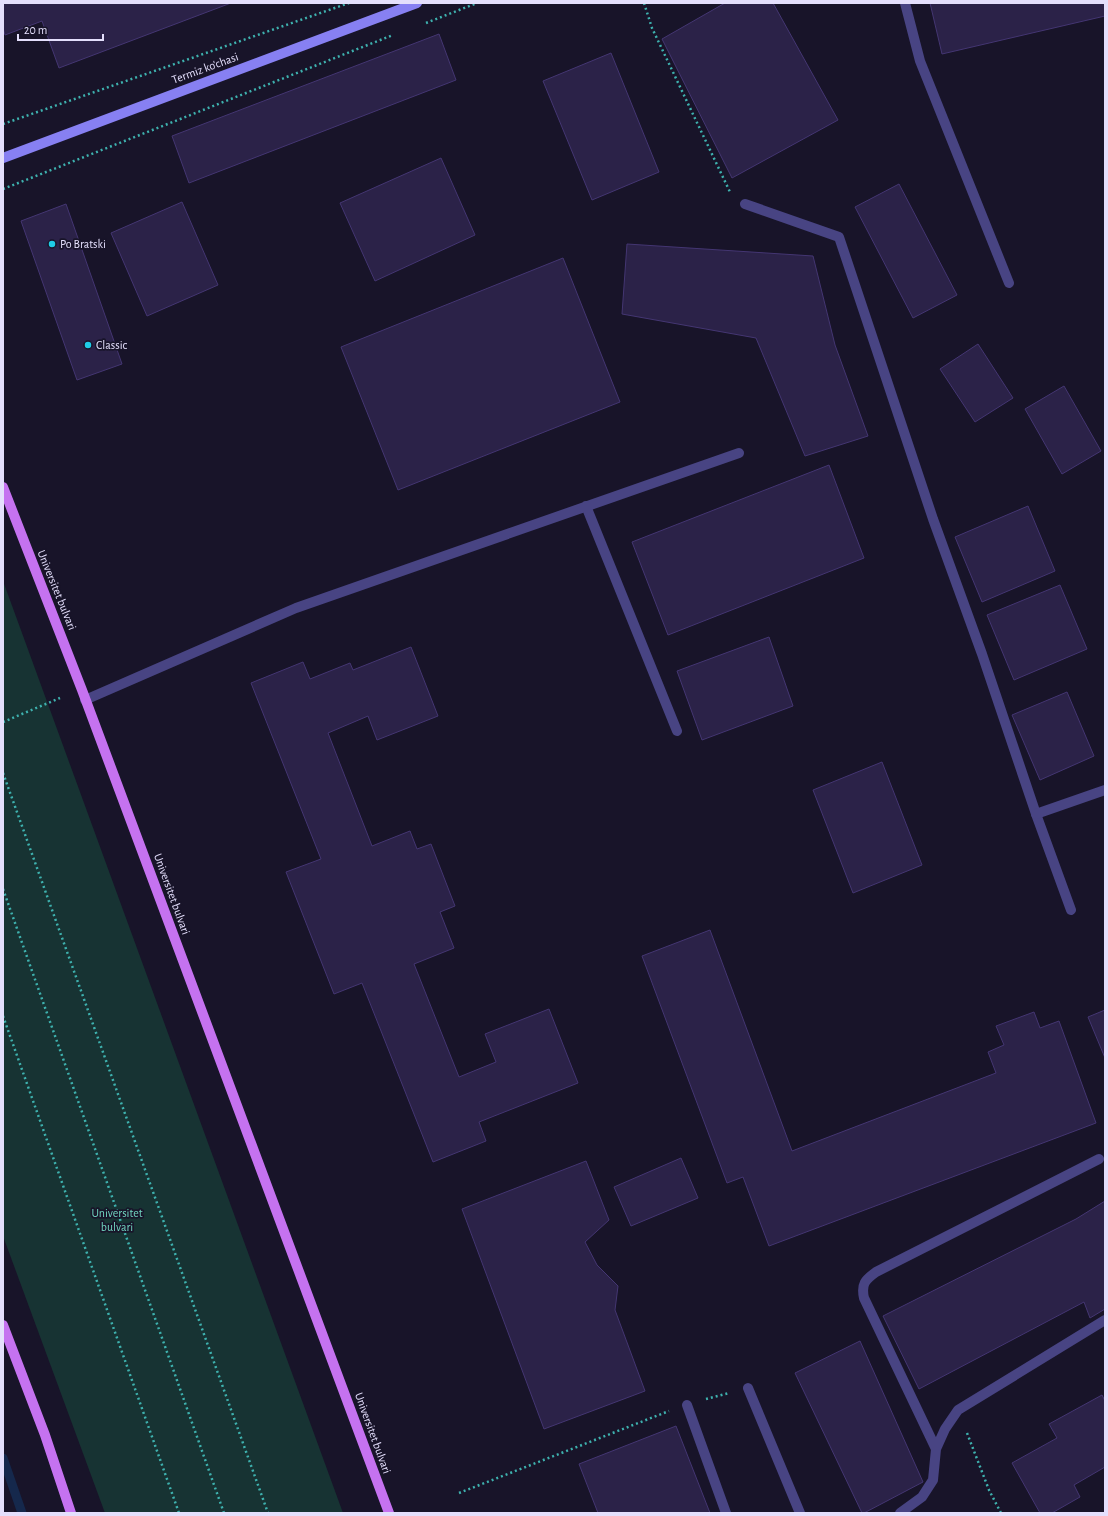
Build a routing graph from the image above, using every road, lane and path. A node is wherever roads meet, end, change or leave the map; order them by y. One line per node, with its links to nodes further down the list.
1 (349, 3): 8 (path)
2 (417, 3): 9 (main road, Termiz ko'chasi)
3 (477, 3): 6 (path)
4 (644, 3): 11 (path)
5 (905, 3): 12 (street)
6 (419, 25)
7 (397, 34): 10 (path)
8 (3, 124)
9 (3, 158)
10 (3, 189)
11 (745, 204): 22 (street)
12 (1009, 283)
13 (739, 453): 15 (street)
14 (3, 487): 17 (main road, Universitet bulvari)
15 (586, 506): 17 (street); 19 (street)
16 (60, 698): 18 (path)
17 (85, 700): 38 (main road, Universitet bulvari)
18 (3, 722)
19 (677, 731)
20 (3, 773): 37 (path)
21 (1105, 790): 22 (street)
22 (1036, 814): 24 (street)
23 (3, 889): 36 (path)
24 (1071, 910)
25 (3, 1016): 35 (path)
26 (1099, 1159): 32 (street)
27 (1105, 1320): 31 (street)
28 (3, 1325): 34 (main road)
29 (748, 1388): 30 (path); 40 (street)
30 (686, 1405): 33 (path); 39 (street)
31 (958, 1410): 32 (street); 42 (path)
32 (936, 1449): 41 (street)
33 (459, 1493)
34 (71, 1513)
35 (179, 1513)
36 (224, 1513)
37 (268, 1513)
38 (389, 1513)
39 (726, 1513)
40 (800, 1513)
41 (900, 1513)
42 (1001, 1513)

